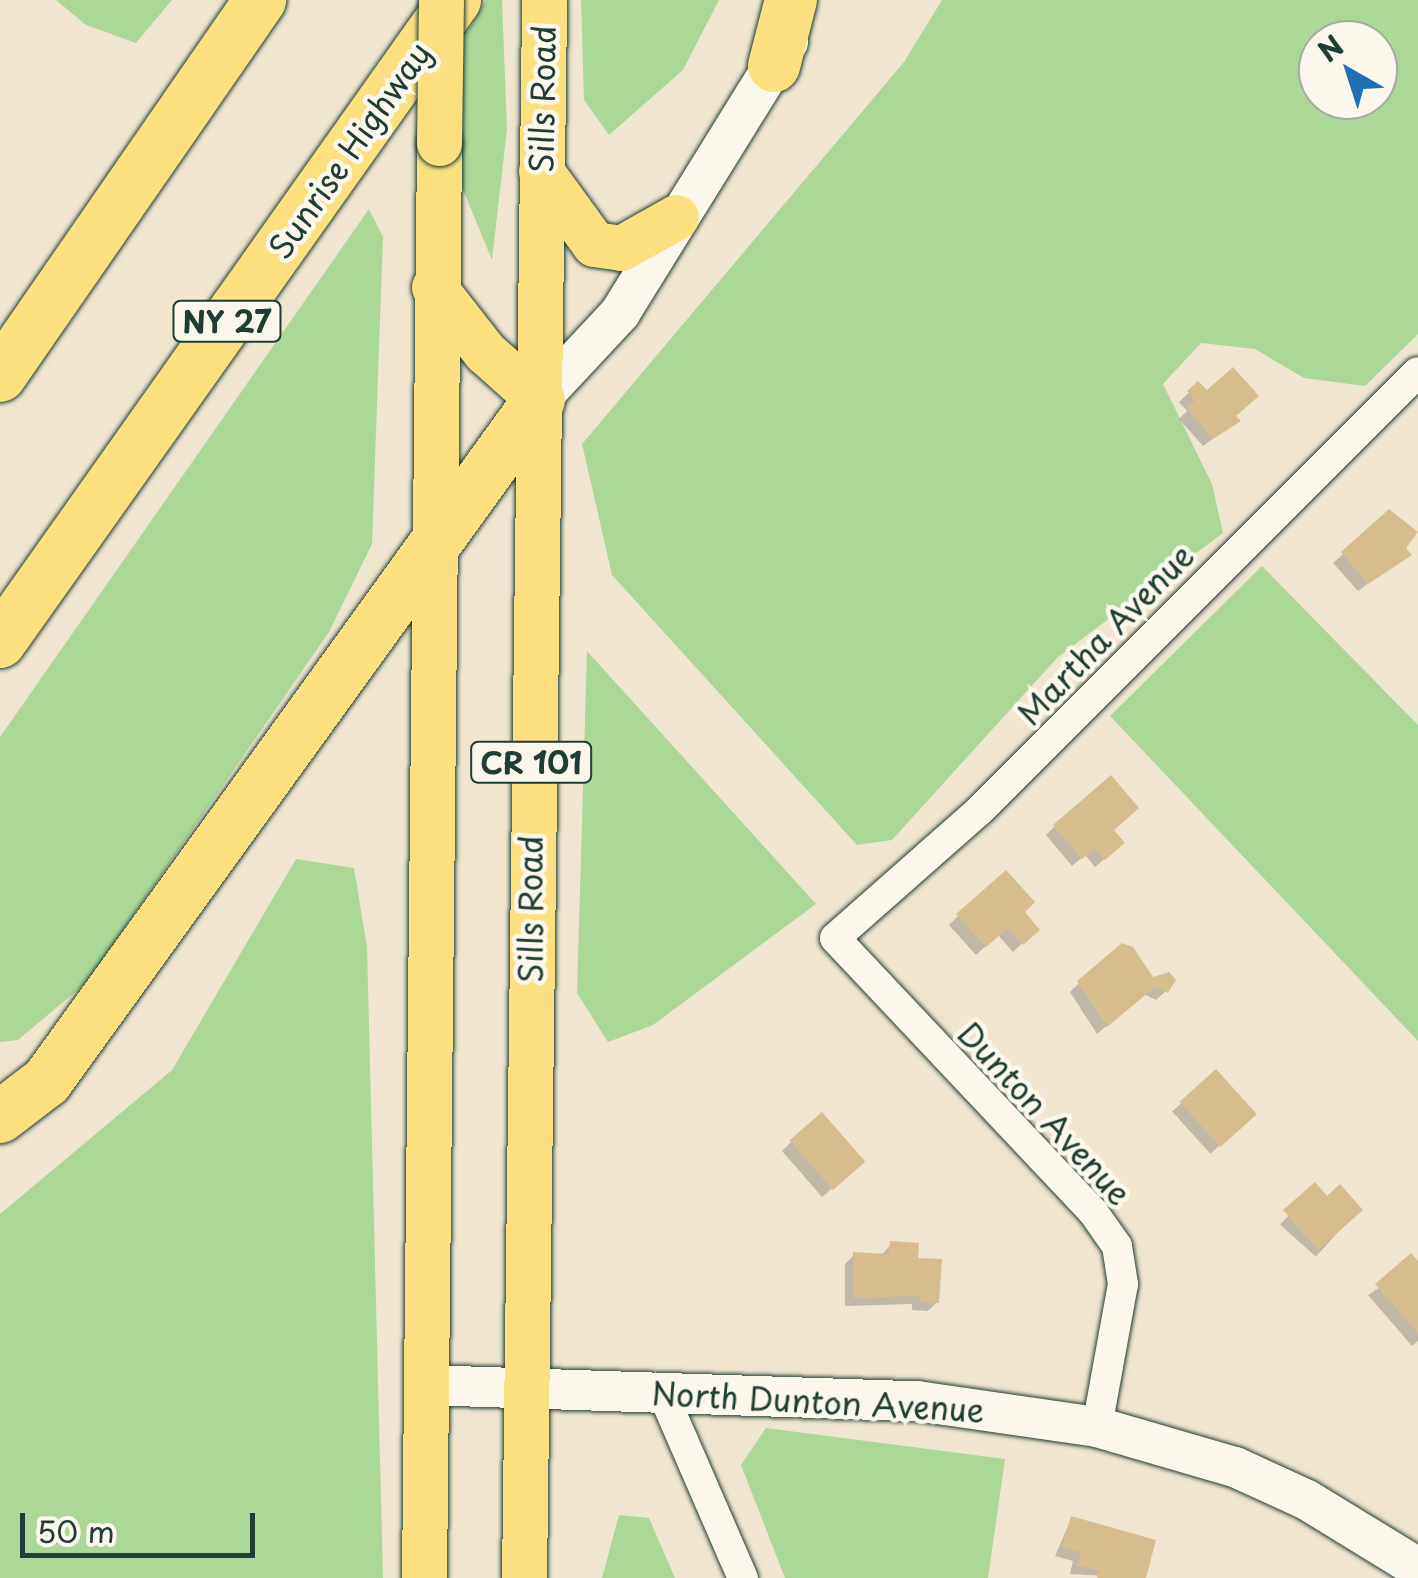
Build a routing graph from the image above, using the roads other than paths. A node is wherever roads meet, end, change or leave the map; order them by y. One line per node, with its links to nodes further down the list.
1 (260, 0): 11 (highway)
2 (441, 0): 10 (main road, CR 101, bridge)
3 (455, 0): 15 (highway, Sunrise Highway / NY 27)
4 (544, 0): 8 (main road, Sills Road / CR 101)
5 (791, 0): 7 (highway)
6 (813, 0): 7 (street)
7 (774, 66): 9 (street)
8 (541, 171): 9 (main road); 13 (main road, Sills Road / CR 101)
9 (676, 216): 13 (street)
10 (434, 287): 13 (main road); 14 (main road, CR 101)
11 (0, 376)
12 (1412, 390): 16 (street, Martha Avenue)
13 (539, 400): 14 (highway); 19 (main road, Sills Road / CR 101)
14 (432, 547): 17 (highway); 18 (main road, CR 101)
15 (0, 642)
16 (835, 938): 21 (street, Dunton Avenue)
17 (0, 1117)
18 (425, 1385): 19 (street, North Dunton Avenue); 23 (main road, CR 101)
19 (524, 1387): 20 (street, North Dunton Avenue); 24 (main road, Sills Road / CR 101)
20 (662, 1392): 21 (street, North Dunton Avenue); 25 (street)
21 (1097, 1426): 22 (street, North Dunton Avenue)
22 (1418, 1568)
23 (424, 1578)
24 (524, 1578)
25 (743, 1578)

